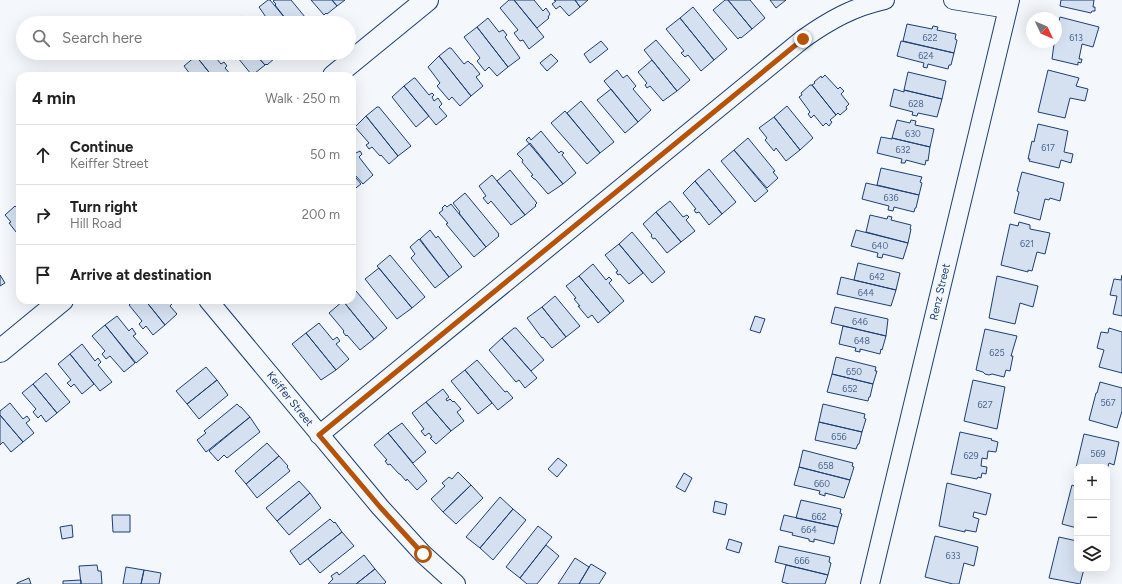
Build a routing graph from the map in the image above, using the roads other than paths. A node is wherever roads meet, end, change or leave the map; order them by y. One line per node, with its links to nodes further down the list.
1 (427, 0): 5 (street)
2 (885, 0): 11 (street)
3 (953, 0): 4 (street)
4 (1009, 5): 13 (street, Renz Street)
5 (356, 58)
6 (354, 60): 7 (street)
7 (339, 72)
8 (57, 304): 10 (street)
9 (211, 304): 11 (street, Keiffer Street)
10 (0, 351)
11 (319, 435): 12 (street, Keiffer Street)
12 (456, 584)
13 (870, 584)

